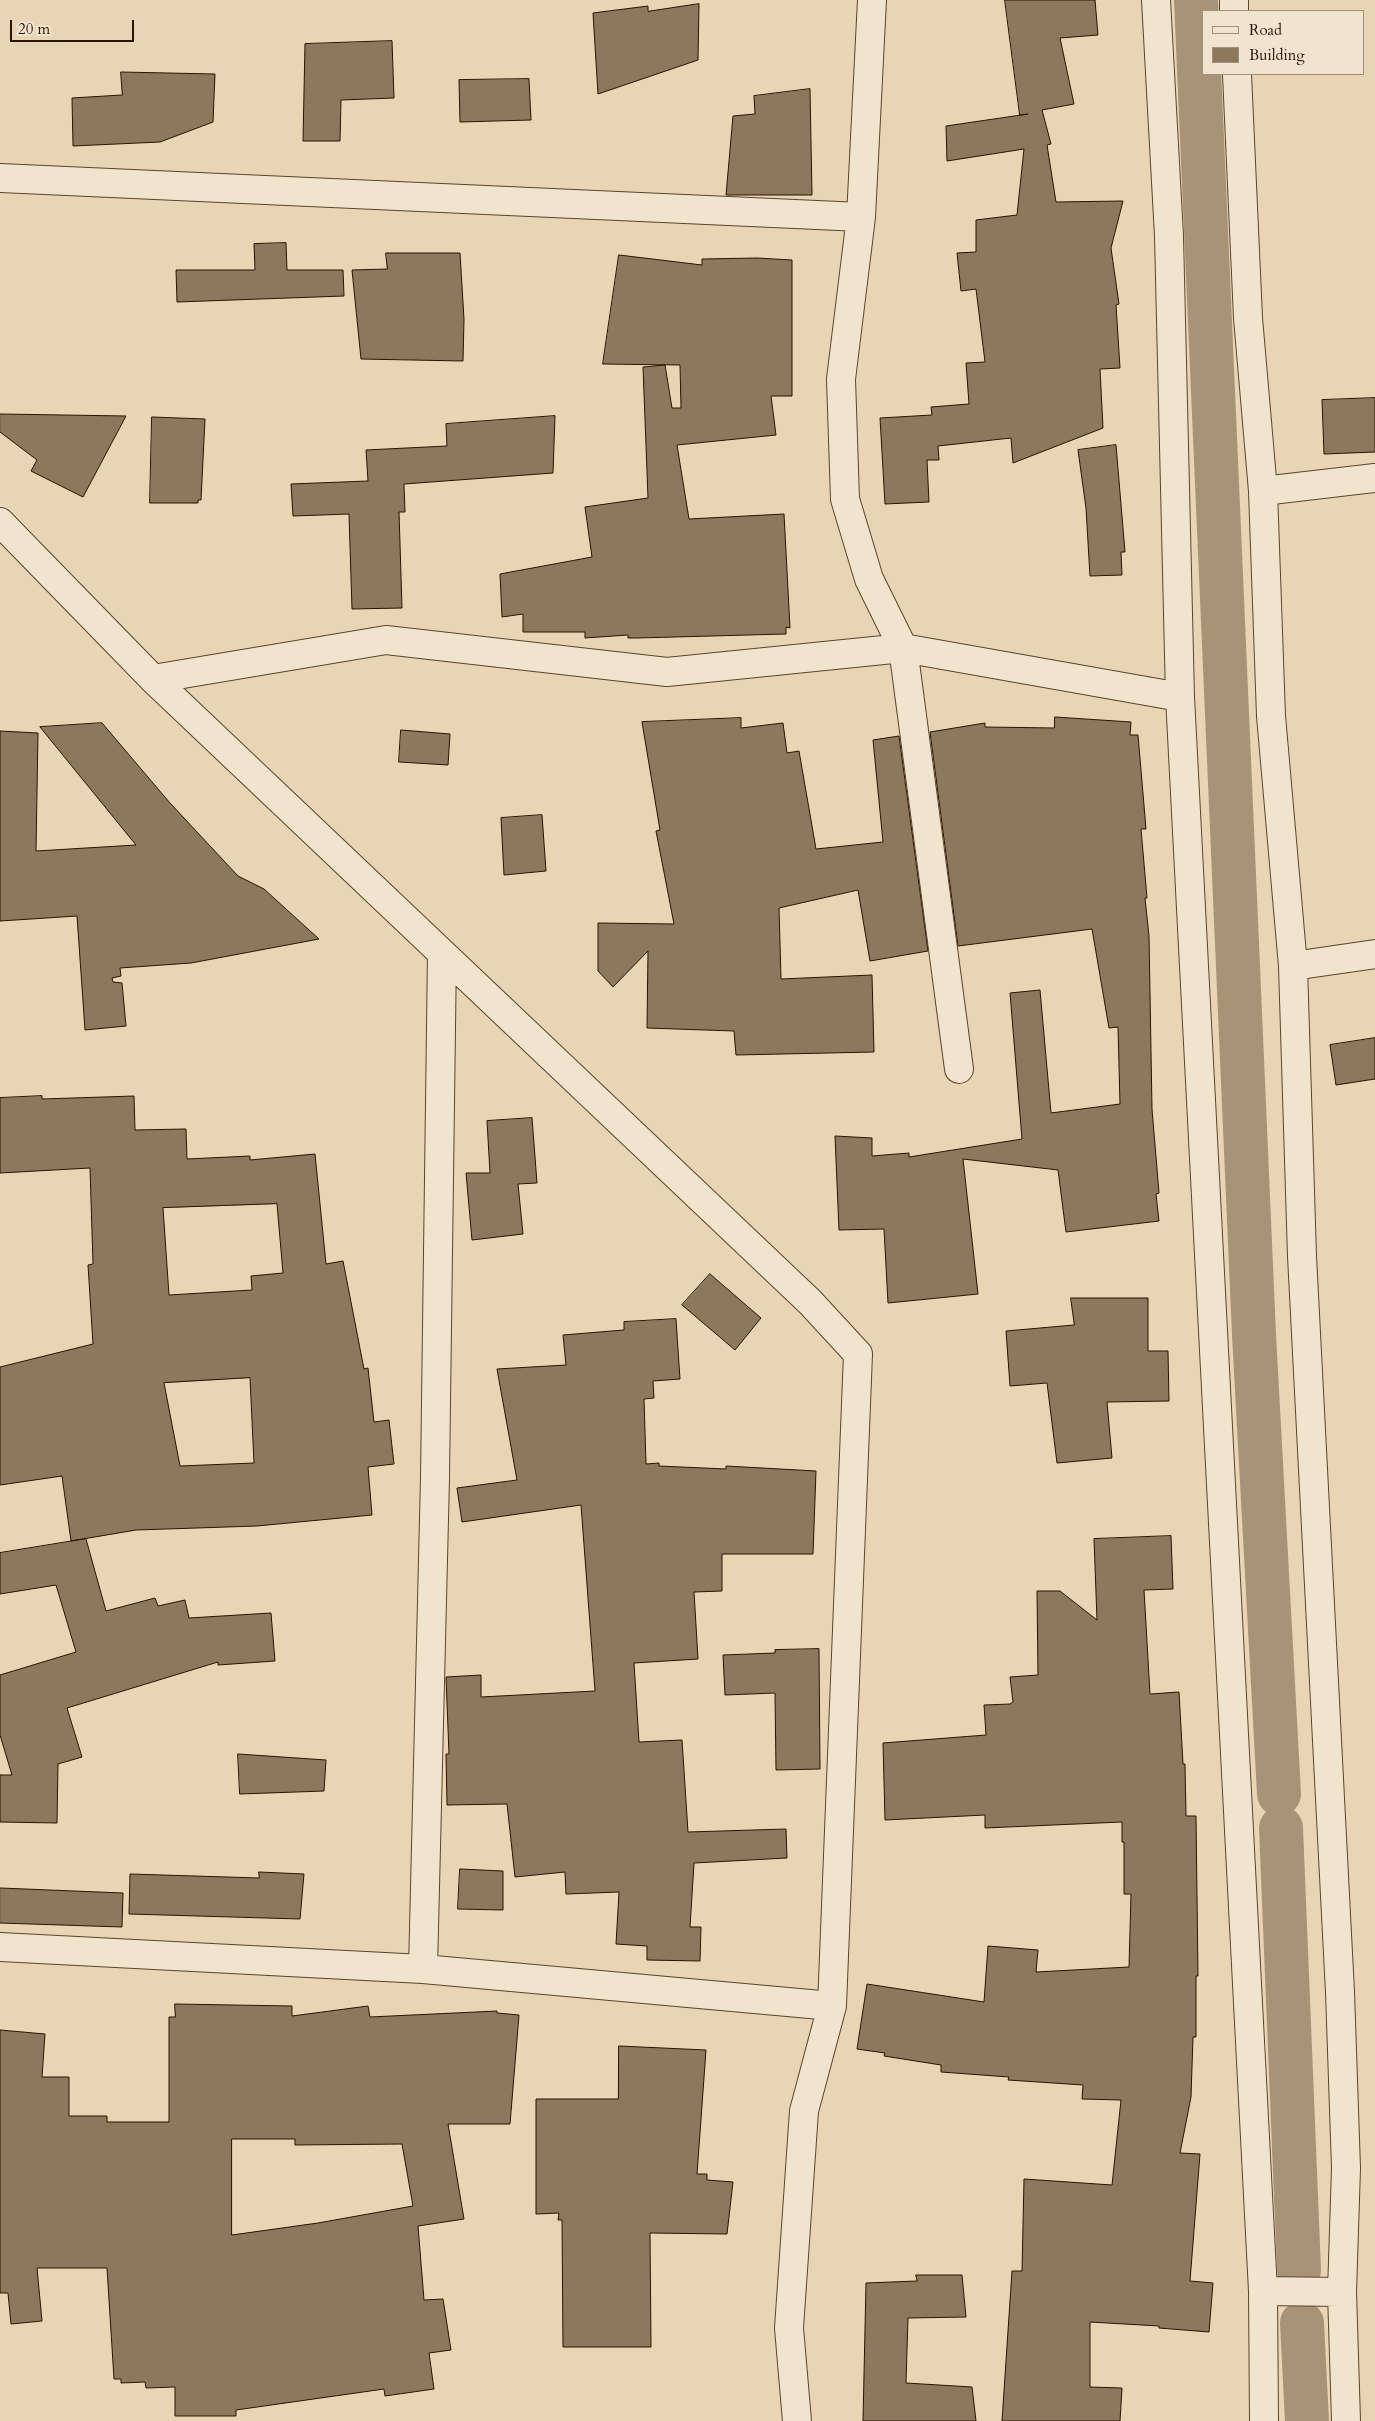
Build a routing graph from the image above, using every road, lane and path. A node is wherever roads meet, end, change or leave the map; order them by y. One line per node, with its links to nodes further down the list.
1 (872, 0): 5 (street)
2 (1156, 0): 11 (street)
3 (1237, 75): 7 (street)
4 (0, 178): 5 (street)
5 (862, 217): 9 (street)
6 (1375, 478): 7 (street)
7 (1263, 491): 14 (street)
8 (0, 522): 10 (street)
9 (903, 648): 10 (street); 11 (street); 15 (street)
10 (153, 679): 12 (street)
11 (1180, 697): 19 (street)
12 (442, 953): 17 (street); 18 (street)
13 (1375, 954): 14 (street)
14 (1294, 966): 20 (street)
15 (959, 1069)
16 (0, 1947): 17 (street)
17 (423, 1969): 18 (street)
18 (832, 2006): 21 (street)
19 (1263, 2291): 20 (street); 22 (street)
20 (1342, 2292): 23 (street)
21 (797, 2421)
22 (1264, 2421)
23 (1346, 2421)

